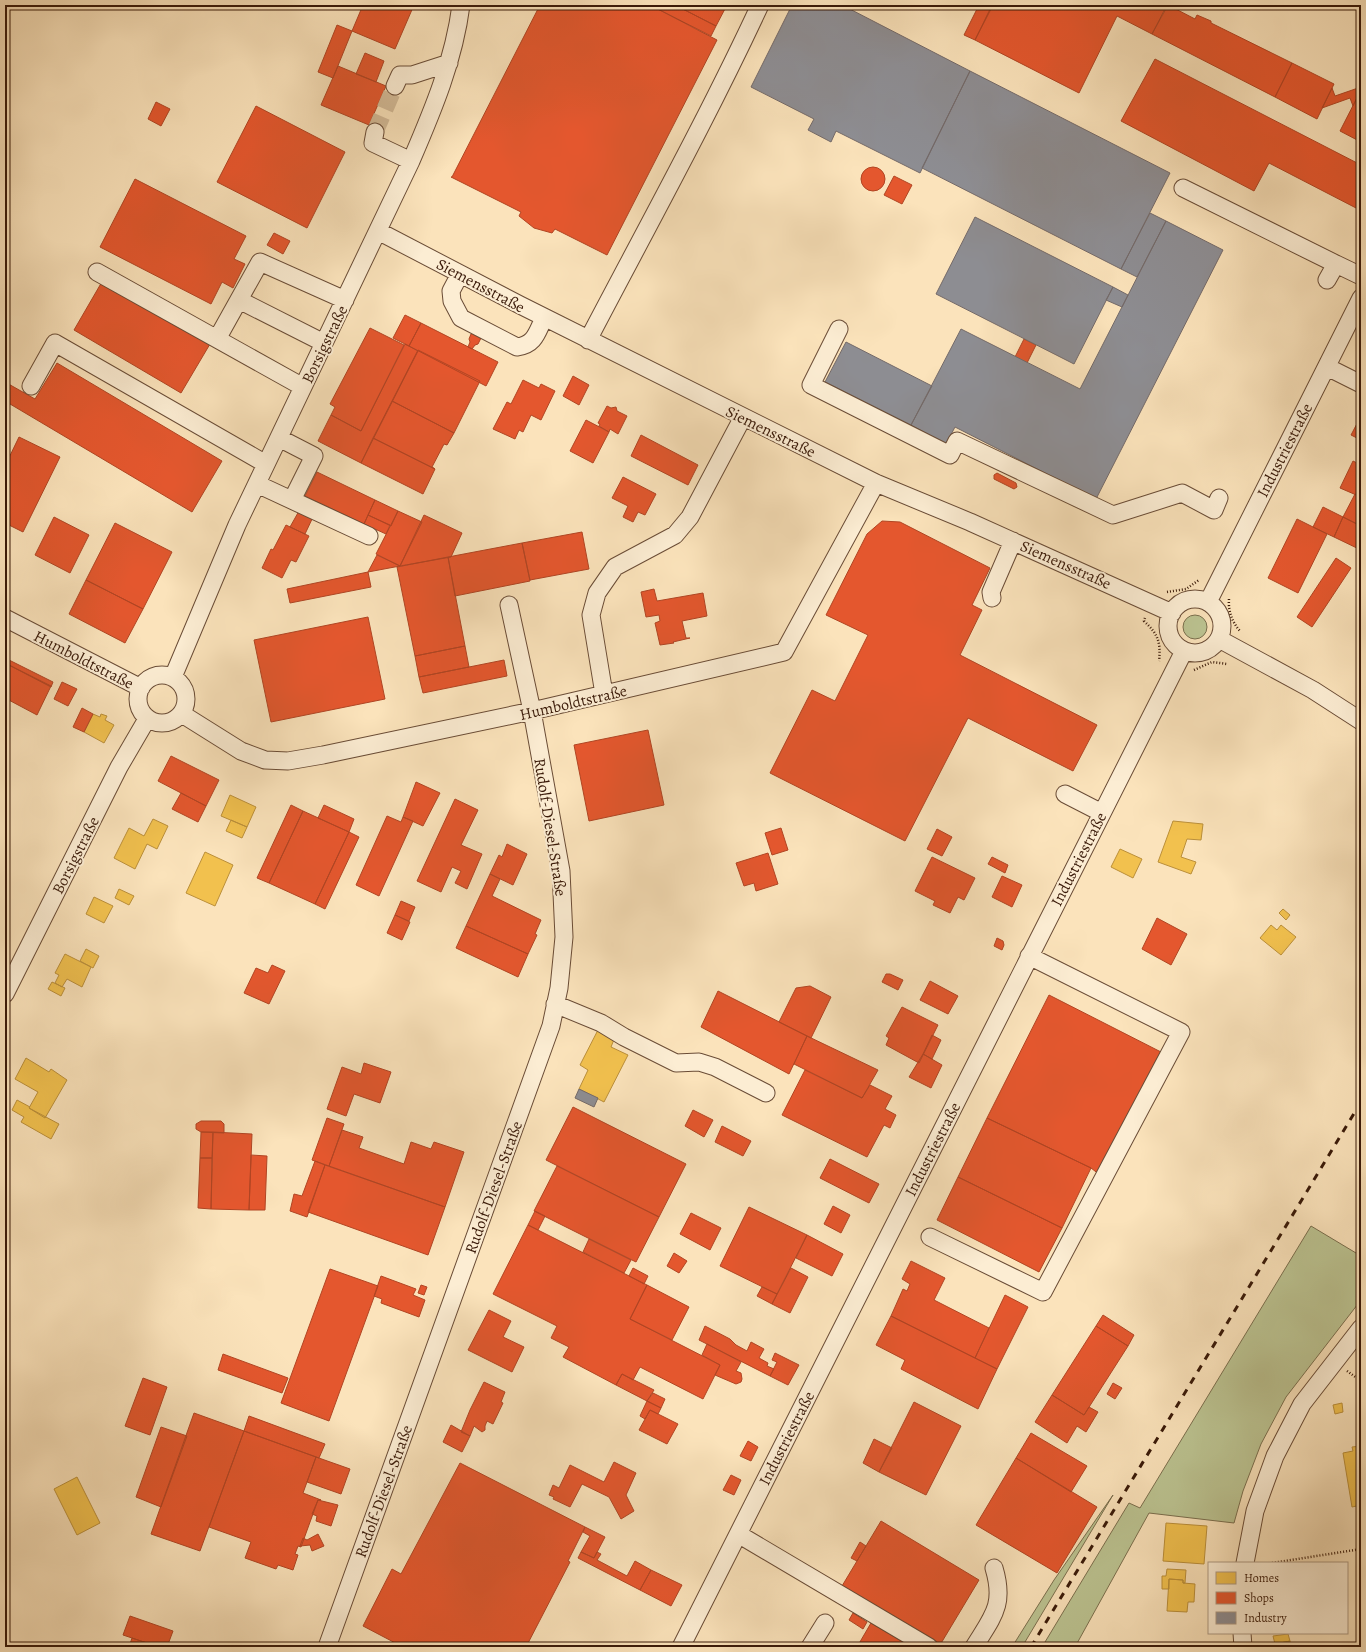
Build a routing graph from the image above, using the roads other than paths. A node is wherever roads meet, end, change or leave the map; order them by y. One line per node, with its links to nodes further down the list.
1 (460, 5): 3 (street, Borsigstraße)
2 (760, 5): 20 (street)
3 (449, 63): 4 (street); 6 (street, Borsigstraße)
4 (404, 84)
5 (381, 139): 6 (street)
6 (411, 161): 8 (street, Borsigstraße)
7 (1183, 188): 9 (street)
8 (378, 231): 11 (street, Siemensstraße); 16 (street, Borsigstraße)
9 (1336, 264): 12 (street); 13 (street)
10 (97, 272): 19 (street)
11 (460, 274): 17 (street, Siemensstraße); 17 (street)
12 (1361, 276)
13 (1327, 280)
14 (1361, 298): 22 (street, Industriestraße)
15 (239, 300): 16 (street); 19 (street); 21 (street)
16 (345, 300): 21 (street, Borsigstraße)
17 (544, 318): 20 (street, Siemensstraße)
18 (839, 329): 31 (street)
19 (217, 340): 25 (street)
20 (588, 340): 26 (street, Siemensstraße)
21 (324, 343): 25 (street, Borsigstraße)
22 (1326, 367): 23 (street); 36 (street, Industriestraße)
23 (1361, 384)
24 (31, 386): 28 (street)
25 (303, 387): 27 (street, Borsigstraße)
26 (743, 417): 29 (street, Siemensstraße); 44 (street)
27 (279, 438): 28 (street, Borsigstraße); 32 (street)
28 (266, 464): 30 (street, Borsigstraße)
29 (876, 483): 34 (street, Siemensstraße); 44 (street, Humboldtstraße)
30 (257, 484): 32 (street); 42 (street, Borsigstraße)
31 (1219, 498)
32 (292, 500): 33 (street)
33 (369, 536)
34 (1013, 541): 35 (street); 38 (street, Siemensstraße)
35 (992, 598)
36 (1208, 602): 38 (street); 40 (street)
37 (509, 605): 45 (street, Rudolf-Diesel-Straße)
38 (1172, 613): 41 (street)
39 (5, 618): 43 (street, Humboldtstraße)
40 (1219, 639): 41 (street); 48 (street)
41 (1184, 651): 50 (street, Industriestraße)
42 (173, 678): 43 (street); 46 (street)
43 (141, 688): 47 (street)
44 (604, 694): 45 (street, Humboldtstraße)
45 (532, 711): 46 (street, Humboldtstraße); 53 (street, Rudolf-Diesel-Straße)
46 (182, 714): 47 (street)
47 (147, 718): 52 (street, Borsigstraße)
48 (1361, 721)
49 (1065, 794): 50 (street)
50 (1102, 813): 51 (street, Industriestraße)
51 (1029, 956): 55 (street); 57 (street, Industriestraße)
52 (5, 994)
53 (555, 1004): 54 (street); 63 (street, Rudolf-Diesel-Straße)
54 (766, 1093)
55 (930, 1237)
56 (1361, 1328): 58 (street)
57 (738, 1534): 62 (street, Industriestraße); 65 (street)
58 (1245, 1562)
59 (994, 1568): 66 (street)
60 (825, 1624): 64 (street)
61 (1242, 1634): 67 (street)
62 (683, 1646)
63 (327, 1647)
64 (810, 1647)
65 (929, 1647)
66 (974, 1647)
67 (1243, 1647)

